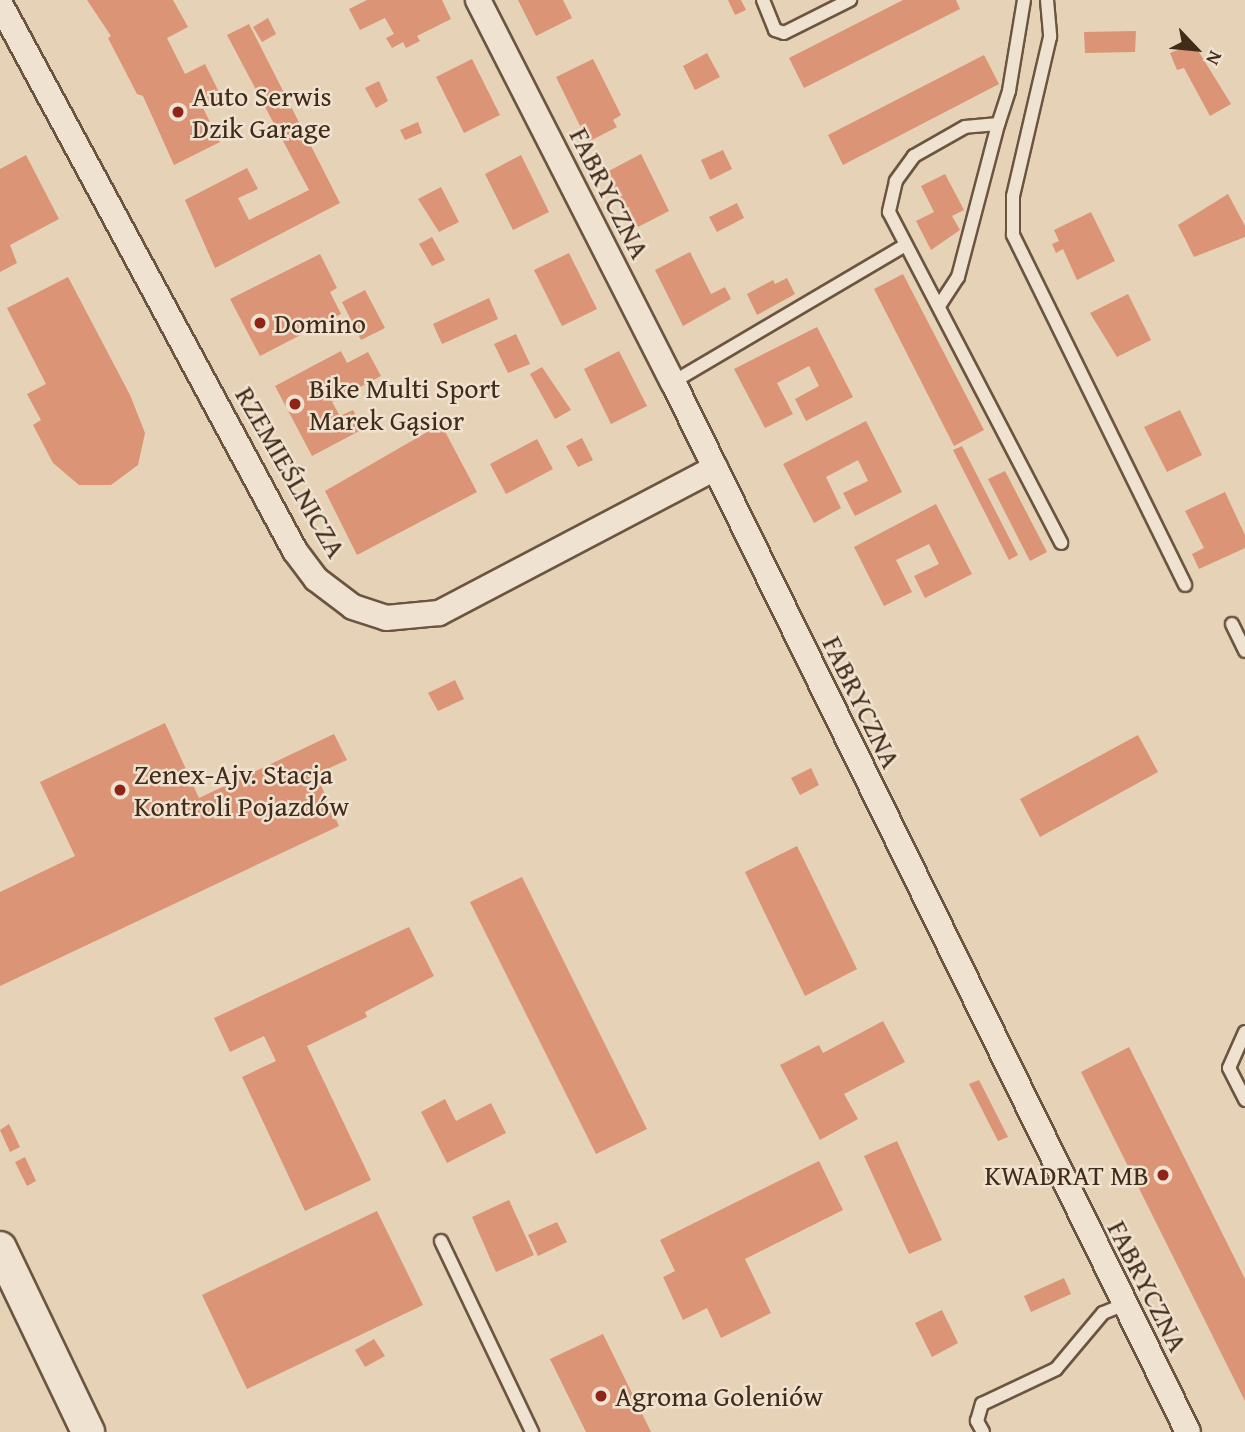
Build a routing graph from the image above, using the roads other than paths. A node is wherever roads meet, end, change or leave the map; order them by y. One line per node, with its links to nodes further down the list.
1 (478, 0): 10 (street, FABRYCZNA)
2 (763, 0): 3 (lane)
3 (850, 0)
4 (1024, 0): 7 (lane)
5 (1047, 0): 13 (lane)
6 (0, 4): 11 (street, RZEMIEŚLNICZA)
7 (998, 124): 8 (lane); 9 (lane)
8 (906, 245): 9 (lane); 10 (lane)
9 (939, 306): 12 (lane)
10 (673, 382): 11 (street, FABRYCZNA)
11 (715, 468): 20 (street, FABRYCZNA)
12 (1061, 543)
13 (1185, 585)
14 (1232, 624): 15 (lane)
15 (1245, 651)
16 (1245, 1032): 17 (lane)
17 (1245, 1100)
18 (441, 1241): 22 (lane)
19 (0, 1248): 21 (street)
20 (1123, 1305): 23 (lane); 24 (street, FABRYCZNA)
21 (88, 1432)
22 (532, 1432)
23 (982, 1432)
24 (1188, 1432)

